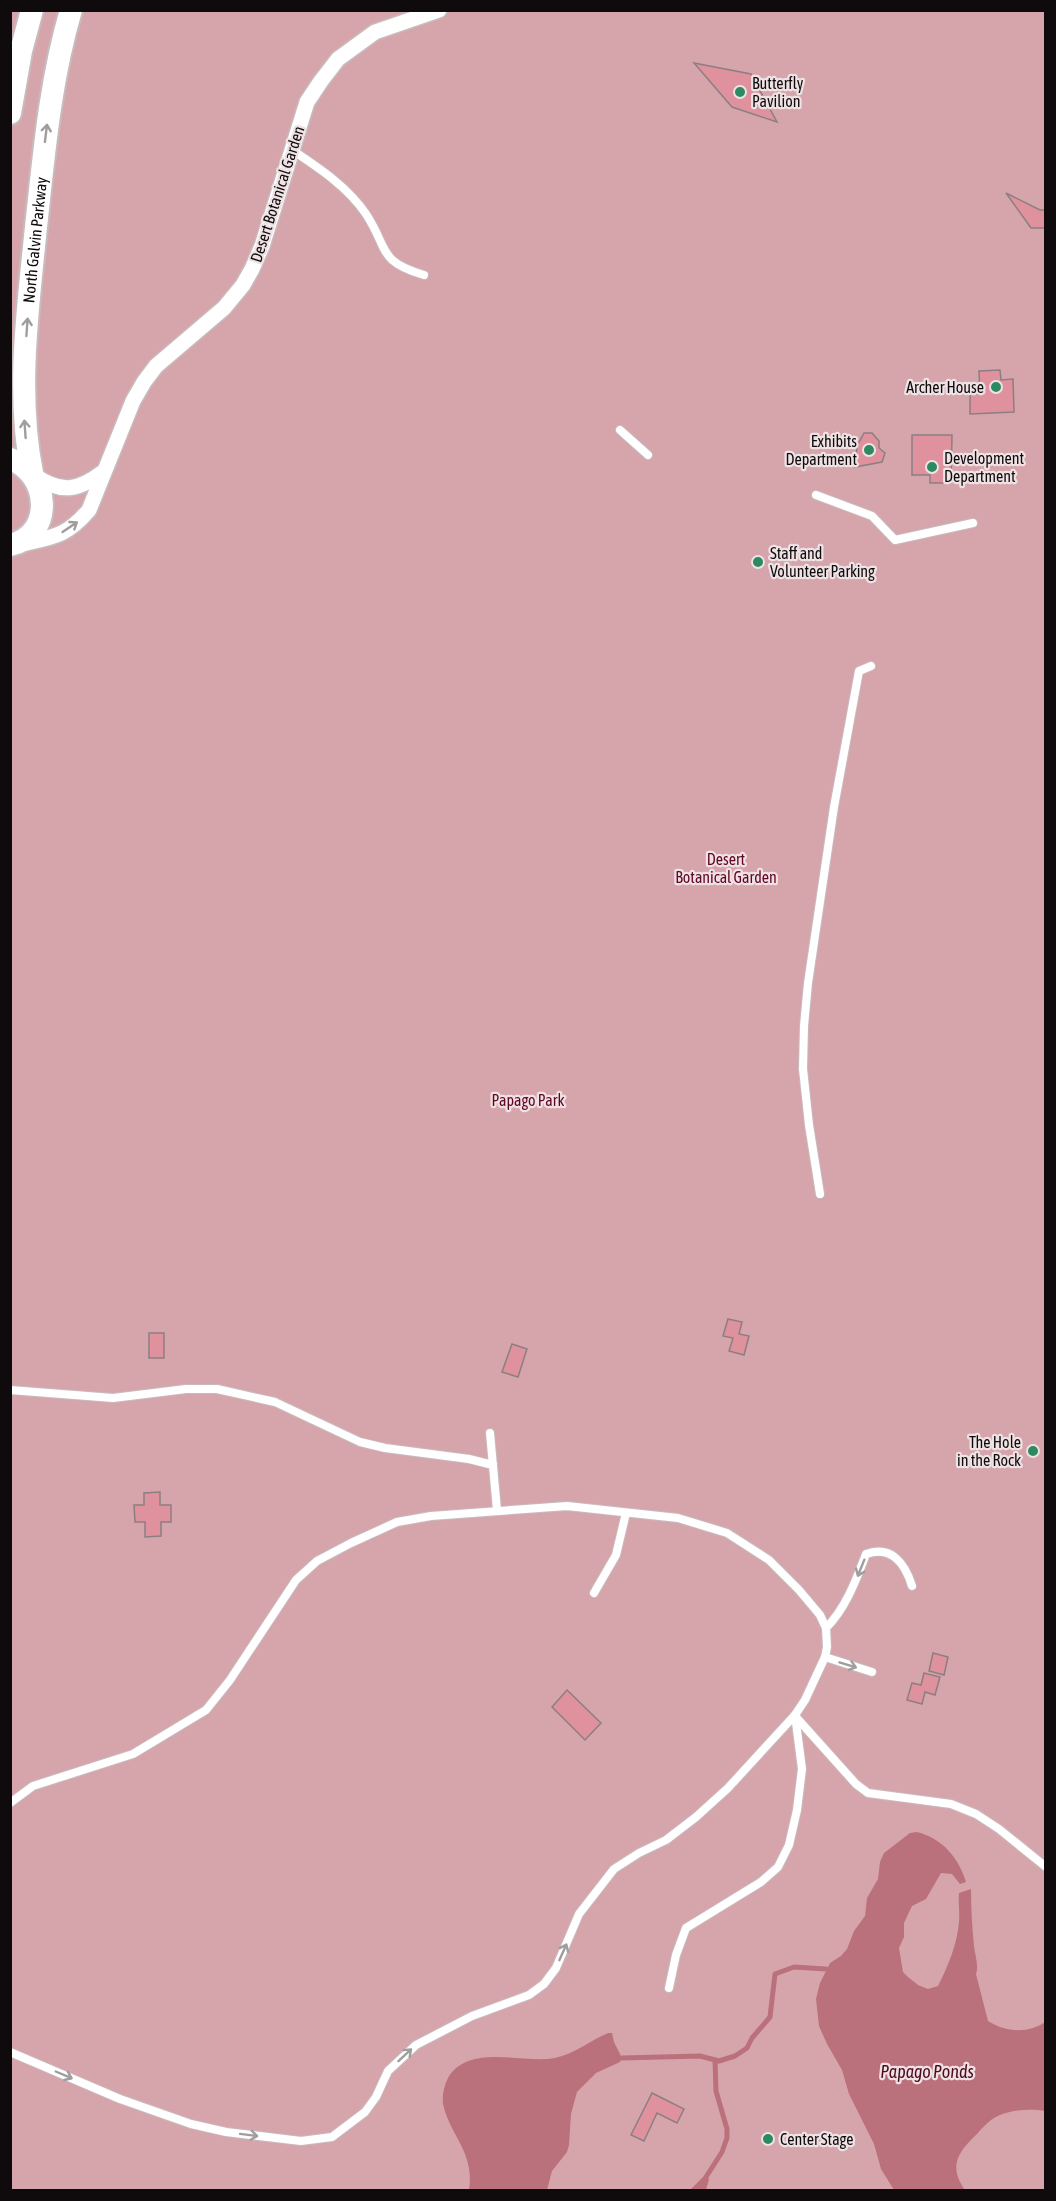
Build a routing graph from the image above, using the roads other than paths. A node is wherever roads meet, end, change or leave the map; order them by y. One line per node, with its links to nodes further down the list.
1 (32, 10): 4 (main road)
2 (71, 10): 11 (main road, North Galvin Parkway, one-way to 2)
3 (439, 10): 5 (street, Desert Botanical Garden)
4 (10, 113)
5 (291, 149): 6 (lane); 10 (street, Desert Botanical Garden)
6 (424, 275)
7 (620, 430): 8 (lane)
8 (648, 455)
9 (10, 459): 11 (main road)
10 (104, 472): 11 (street); 15 (street, Desert Botanical Garden, one-way to 10)
11 (33, 474): 15 (main road, North Galvin Parkway)
12 (816, 495): 14 (lane)
13 (973, 523): 14 (lane)
14 (896, 540): 16 (lane)
15 (12, 545)
16 (890, 549)
17 (871, 666): 18 (lane)
18 (820, 1194)
19 (10, 1390): 21 (lane)
20 (490, 1433): 21 (lane)
21 (493, 1465): 22 (lane)
22 (497, 1510): 23 (lane); 30 (lane)
23 (626, 1513): 25 (lane); 26 (lane)
24 (912, 1586): 26 (lane, one-way to 26)
25 (594, 1593)
26 (826, 1628): 27 (lane)
27 (825, 1658): 28 (lane, one-way to 28); 29 (lane)
28 (872, 1672)
29 (795, 1715): 31 (lane); 32 (lane); 33 (lane, one-way to 29)
30 (10, 1803)
31 (1046, 1867)
32 (669, 1988)
33 (10, 2052)

